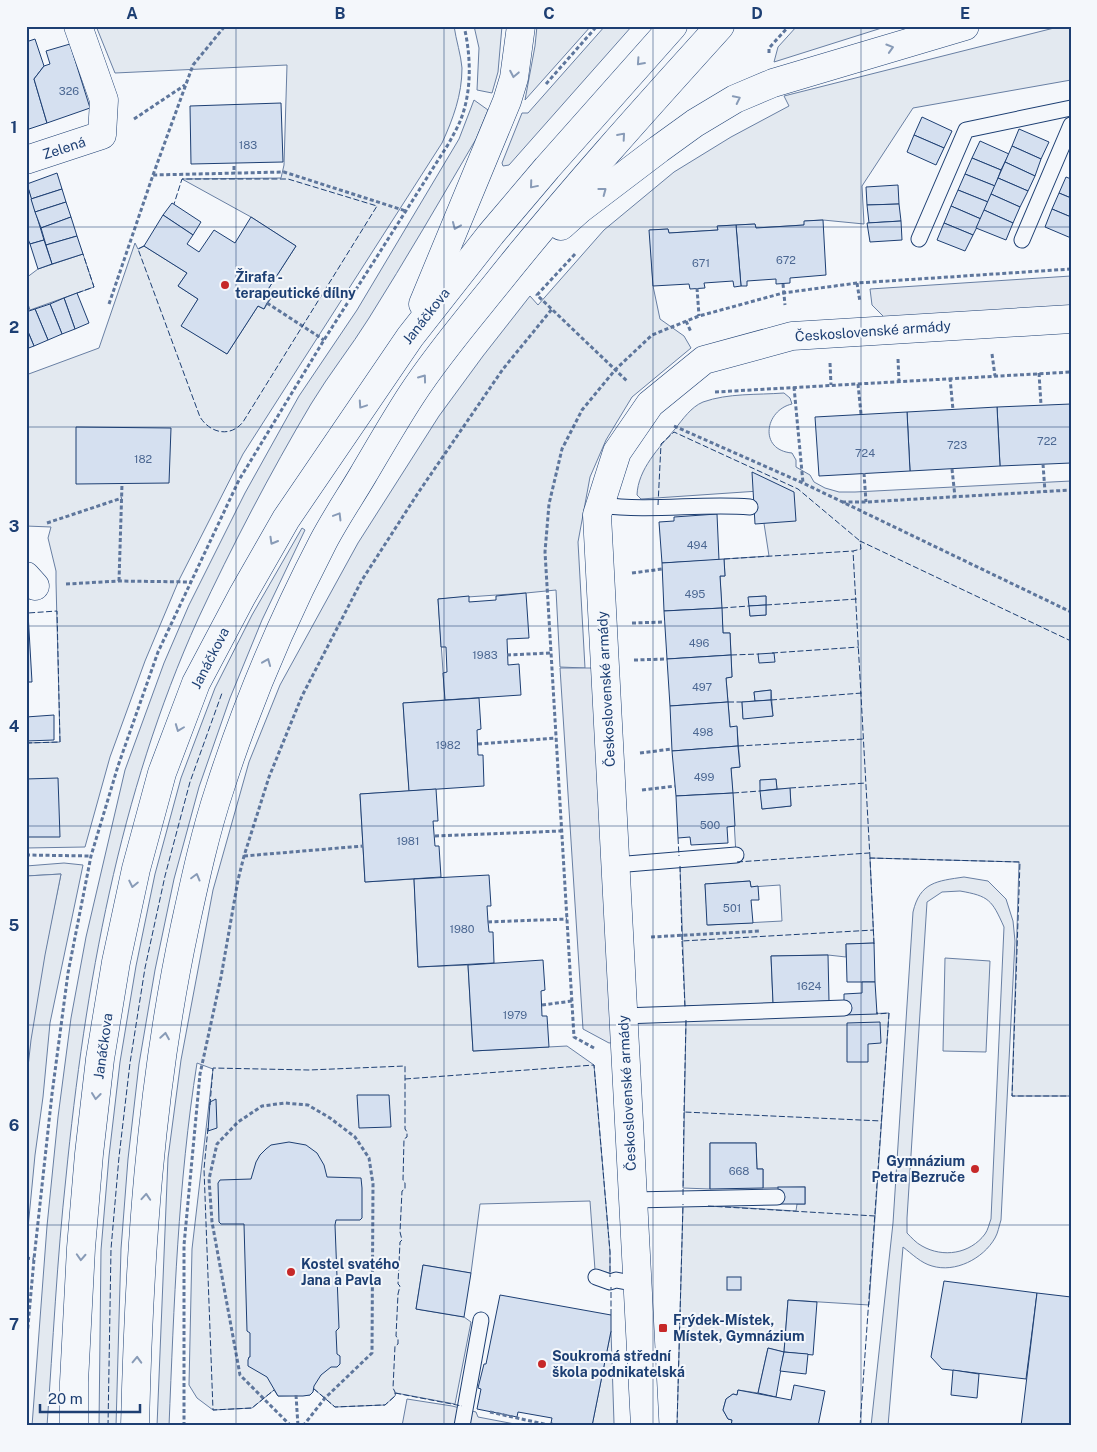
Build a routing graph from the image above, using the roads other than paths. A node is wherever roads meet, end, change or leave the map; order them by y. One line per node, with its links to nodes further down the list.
1 (78, 26): 8 (main road, Zelená)
2 (521, 26): 13 (main road, one-way to 13)
3 (673, 26): 13 (main road, Janáčkova, one-way to 13)
4 (720, 26): 11 (main road, one-way to 4)
5 (965, 26): 11 (main road, one-way to 5)
6 (1071, 108): 9 (lane)
7 (1071, 125): 10 (lane)
8 (26, 160)
9 (919, 239)
10 (1022, 240)
11 (500, 280): 28 (main road, one-way to 11)
12 (1071, 319): 14 (main road, Československé armády)
13 (410, 337): 25 (main road, Janáčkova, one-way to 25)
14 (601, 505): 15 (lane); 17 (main road, Československé armády)
15 (750, 506)
16 (736, 855): 17 (lane)
17 (615, 865): 19 (main road, Československé armády)
18 (844, 1008): 19 (lane)
19 (623, 1016): 21 (main road, Československé armády)
20 (778, 1197): 21 (lane)
21 (633, 1200): 23 (main road, Československé armády)
22 (596, 1277): 23 (lane)
23 (637, 1284): 30 (main road, Československé armády)
24 (481, 1320): 29 (lane)
25 (74, 1382): 26 (main road); 27 (main road, Janáčkova)
26 (66, 1426)
27 (74, 1426)
28 (135, 1426)
29 (462, 1426)
30 (645, 1426)

